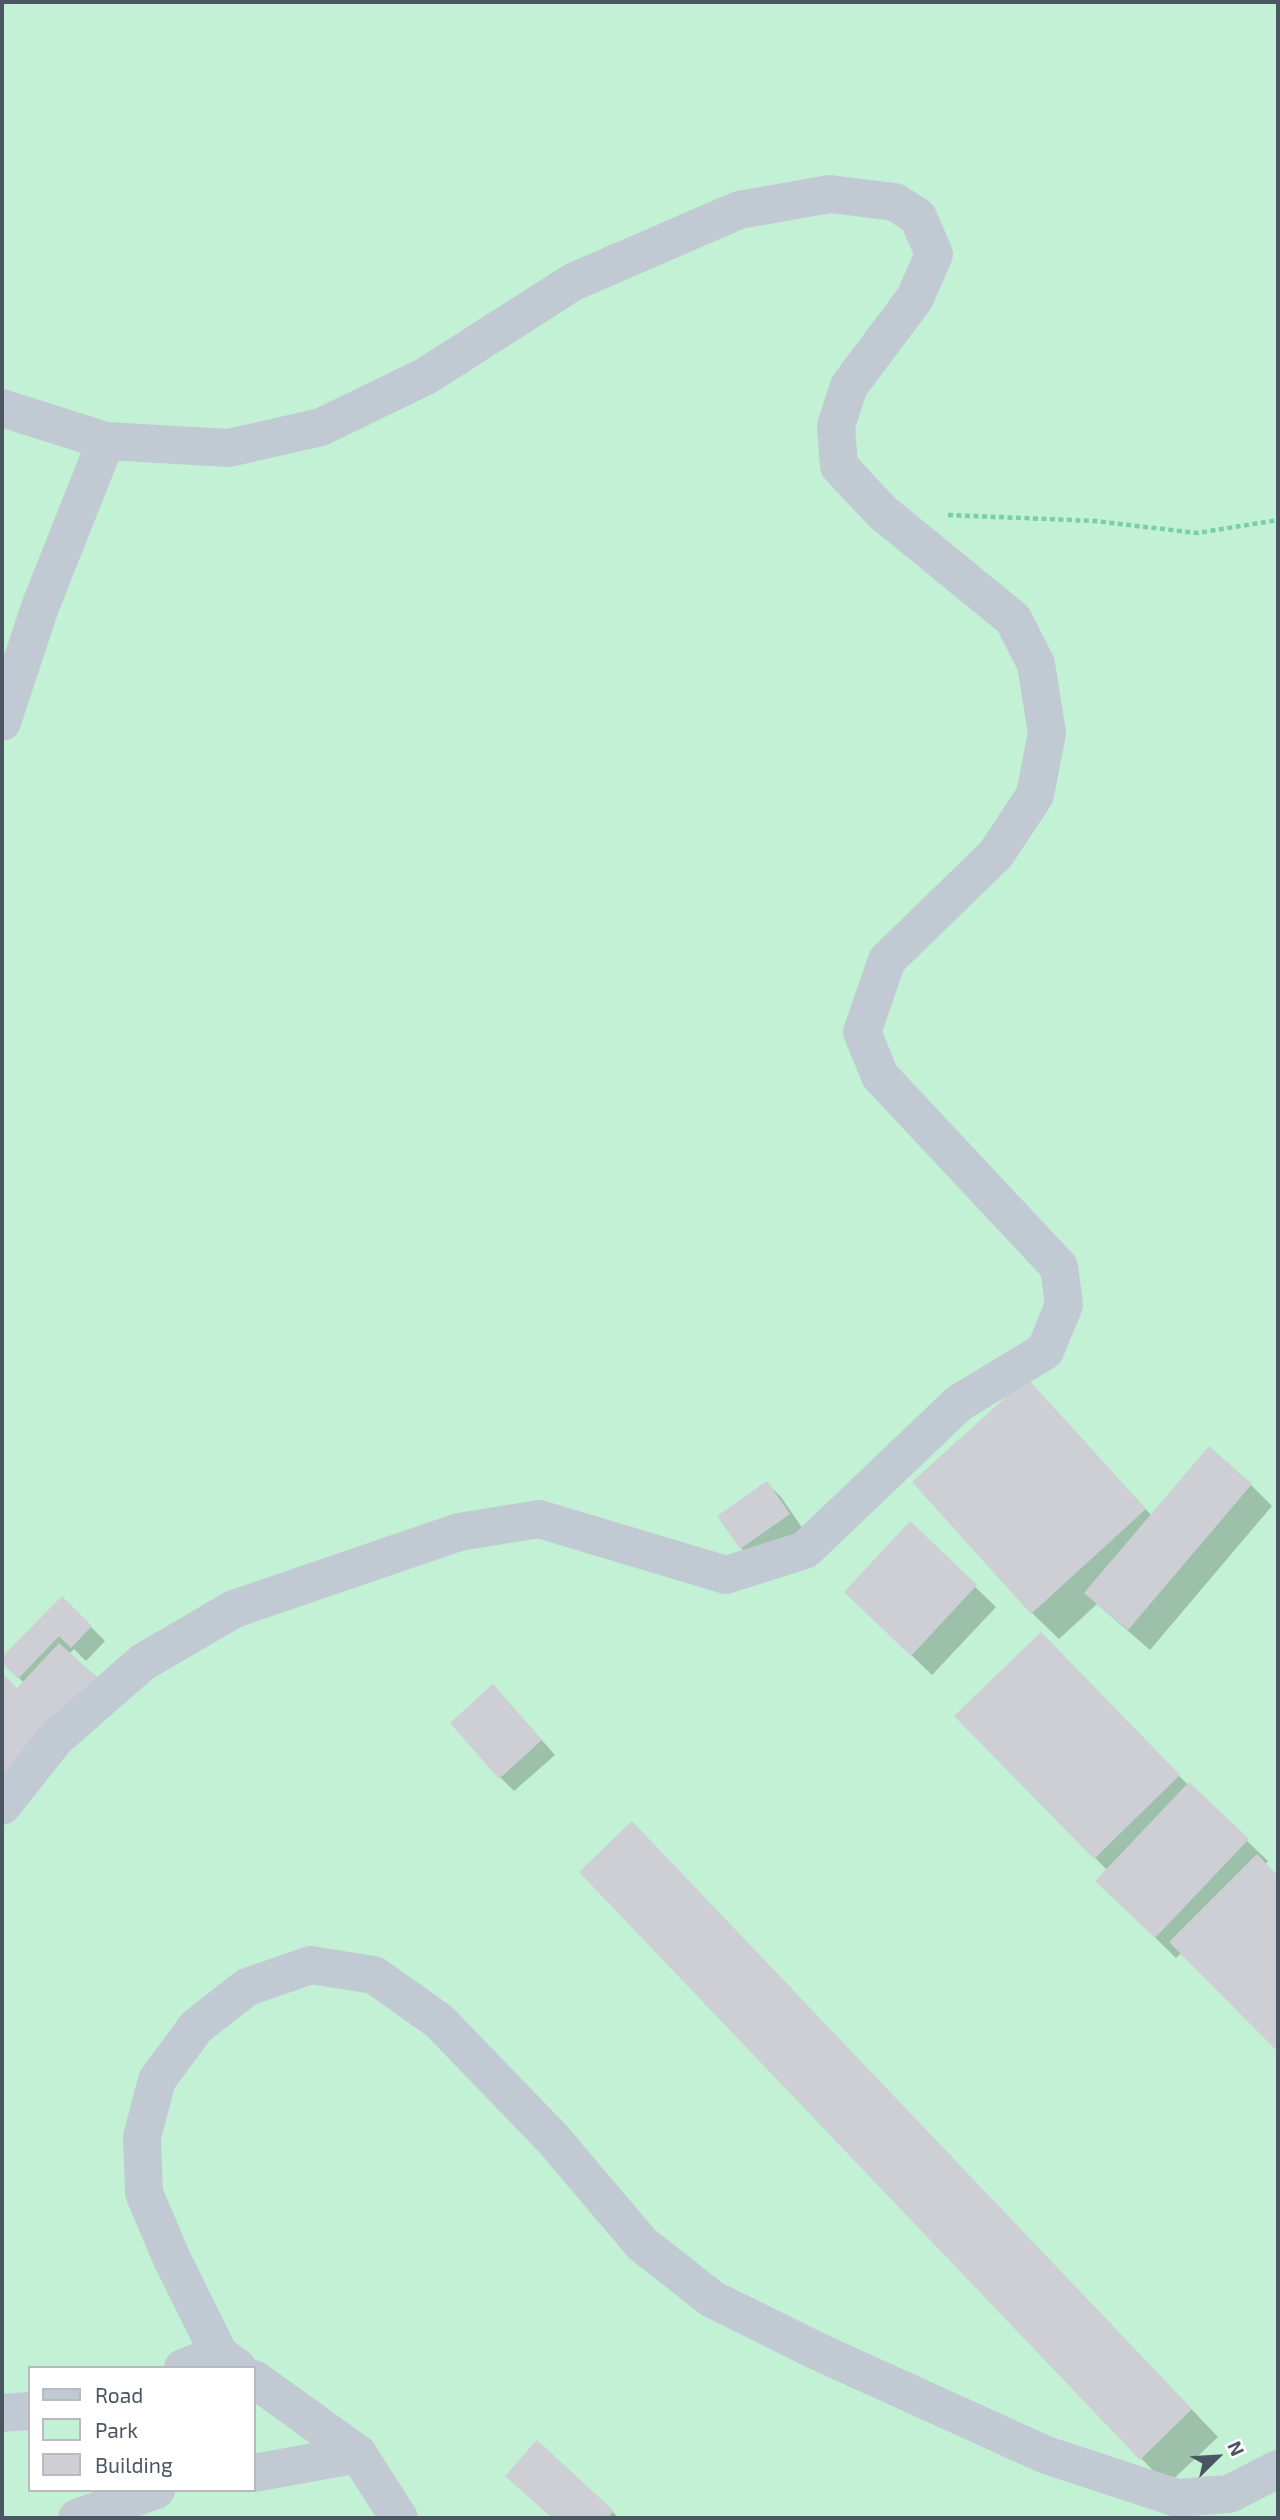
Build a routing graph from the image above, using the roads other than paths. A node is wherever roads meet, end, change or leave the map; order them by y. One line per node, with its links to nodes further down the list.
1 (2, 408): 2 (street)
2 (106, 441): 3 (street); 4 (street)
3 (2, 722)
4 (2, 1806)
5 (228, 2361): 6 (street); 11 (street)
6 (196, 2366)
7 (256, 2380): 10 (street)
8 (28, 2410): 9 (street)
9 (2, 2413)
10 (358, 2454): 12 (street); 15 (street)
11 (1278, 2469)
12 (256, 2473)
13 (150, 2492): 14 (street)
14 (78, 2518)
15 (399, 2518)

